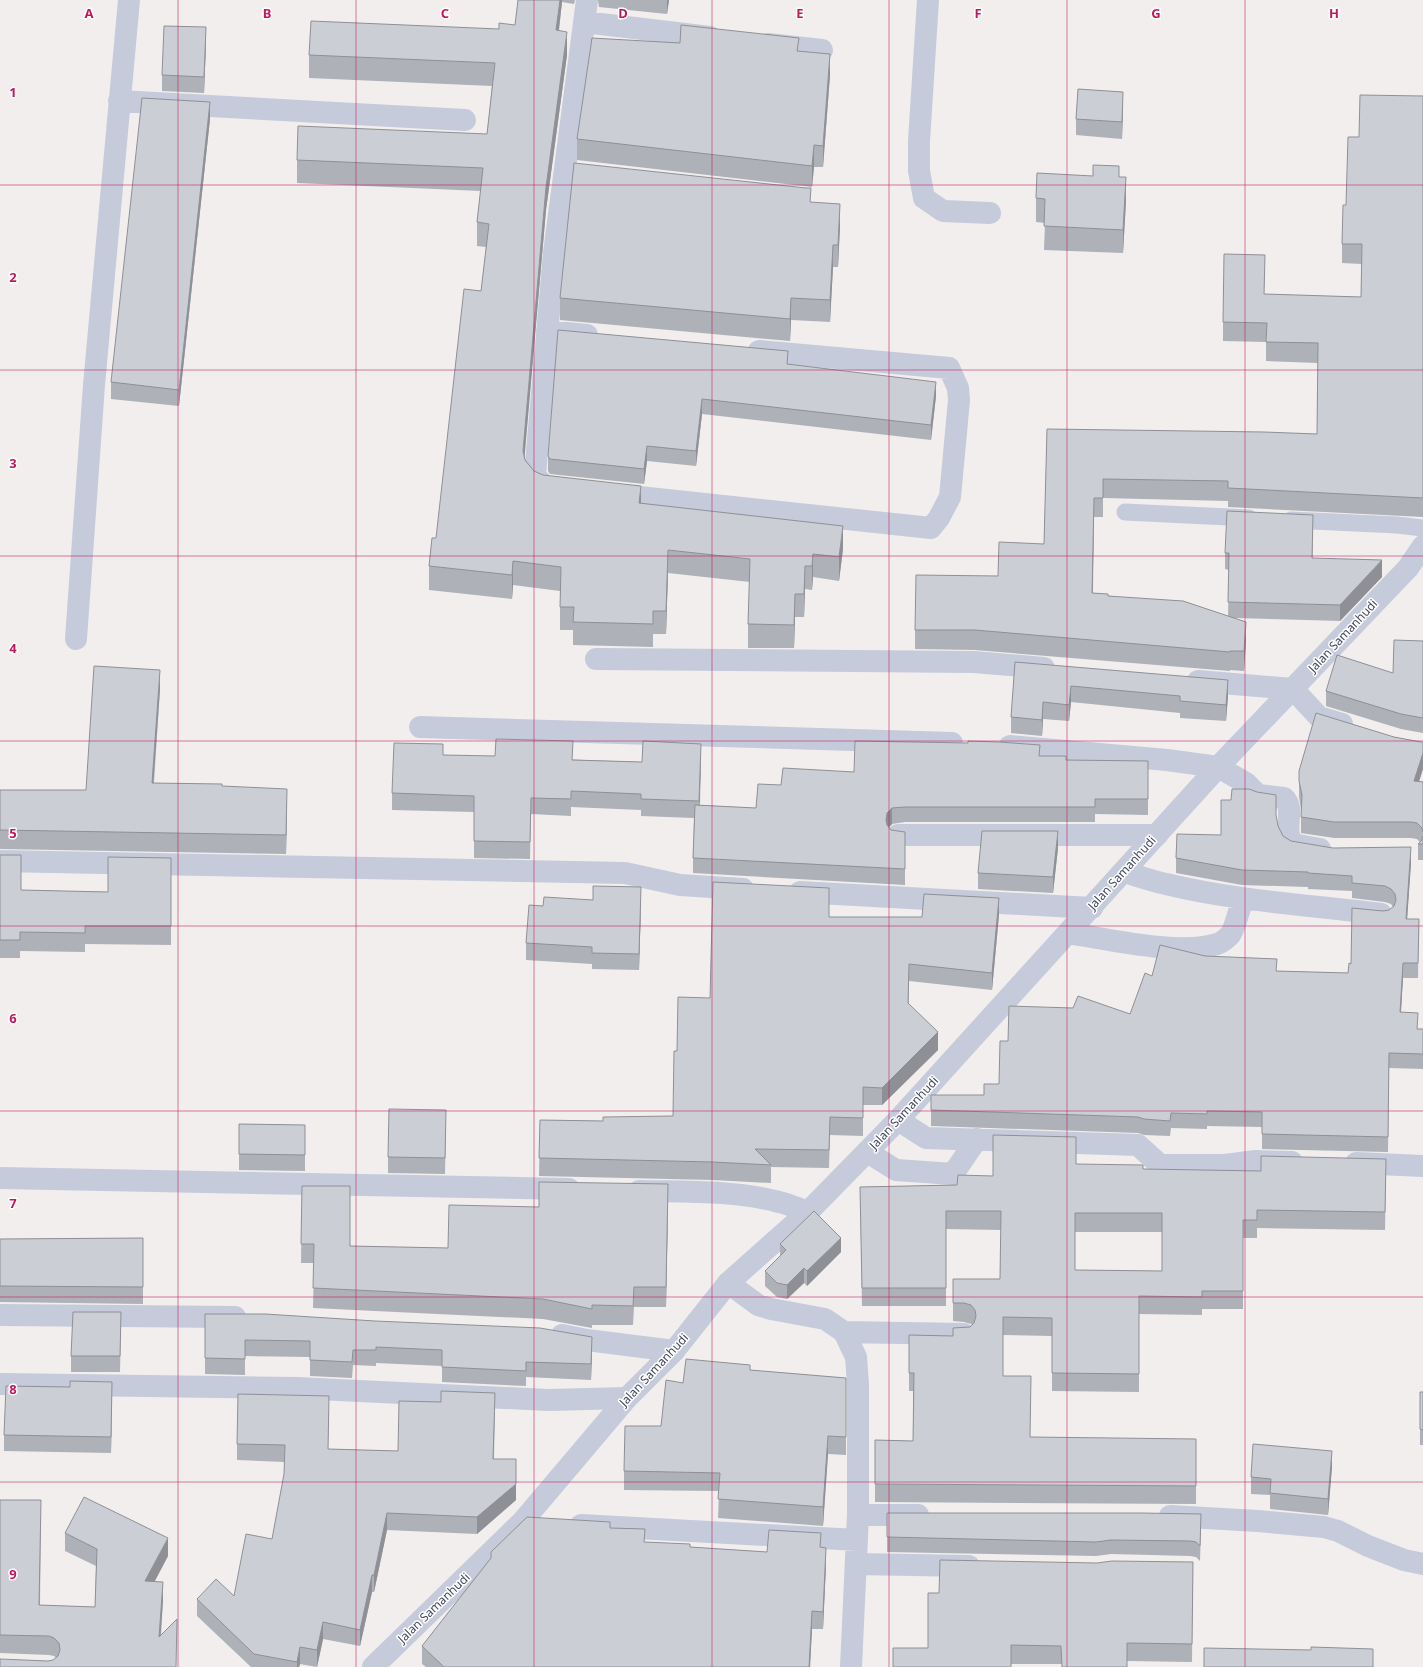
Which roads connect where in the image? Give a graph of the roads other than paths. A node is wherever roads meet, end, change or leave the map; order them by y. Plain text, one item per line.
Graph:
1 (129, 0) edge
2 (586, 0) edge
3 (928, 0) edge
4 (584, 22) junction
5 (727, 39) edge
6 (751, 42) edge
7 (822, 50) dead end
8 (119, 101) junction
9 (465, 120) dead end
10 (563, 172) junction
11 (587, 174) edge
12 (990, 213) dead end
13 (547, 331) junction
14 (610, 337) edge
15 (736, 348) edge
16 (1125, 512) dead end
17 (1423, 528) edge
18 (1423, 546) edge
19 (76, 639) dead end
20 (596, 659) dead end
21 (1062, 670) edge
22 (1181, 680) edge
23 (1293, 689) junction
24 (420, 727) dead end
25 (1362, 730) edge
26 (968, 744) edge
27 (992, 744) edge
28 (1218, 767) junction
29 (898, 835) edge
30 (1157, 835) junction
31 (1340, 851) edge
32 (0, 861) edge
33 (1125, 872) junction
34 (759, 890) edge
35 (783, 891) edge
36 (1243, 898) junction
37 (1092, 908) junction
38 (1384, 914) edge
39 (1068, 933) junction
40 (898, 1120) junction
41 (977, 1139) junction
42 (867, 1152) junction
43 (1309, 1162) edge
44 (1339, 1163) edge
45 (1423, 1166) edge
46 (0, 1178) edge
47 (586, 1190) edge
48 (618, 1190) edge
49 (808, 1212) junction
50 (728, 1283) junction
51 (0, 1315) edge
52 (258, 1317) edge
53 (542, 1330) edge
54 (844, 1332) junction
55 (964, 1334) edge
56 (674, 1351) junction
57 (0, 1384) edge
58 (628, 1398) junction
59 (858, 1515) junction
60 (936, 1515) edge
61 (1149, 1515) edge
62 (522, 1522) junction
63 (857, 1540) junction
64 (856, 1564) junction
65 (1423, 1564) edge
66 (988, 1567) edge
67 (373, 1667) edge
68 (851, 1667) edge

1 - 8 street
2 - 4 street
3 - 12 street
4 - 5 street
4 - 10 street
6 - 7 street
8 - 9 street
8 - 19 street
10 - 11 street
10 - 13 street
13 - 14 street
13 - 15 street
16 - 17 lane
18 - 23 street, Jalan Samanhudi
20 - 21 street
22 - 23 street
23 - 25 street
23 - 28 street, Jalan Samanhudi
24 - 26 street
27 - 28 street
28 - 30 street, Jalan Samanhudi
28 - 31 street
29 - 30 street
30 - 33 street, Jalan Samanhudi
32 - 34 street
33 - 36 street
33 - 37 street, Jalan Samanhudi
35 - 37 street
36 - 38 street
36 - 39 street
37 - 39 street, Jalan Samanhudi
39 - 40 street, Jalan Samanhudi
40 - 41 street
40 - 42 street, Jalan Samanhudi
41 - 42 street
41 - 43 street
42 - 49 street, Jalan Samanhudi
44 - 45 street
46 - 47 street
48 - 49 street
49 - 50 street, Jalan Samanhudi
50 - 54 street
50 - 56 street, Jalan Samanhudi
51 - 52 street
53 - 56 street
54 - 55 street
54 - 59 street
56 - 58 street, Jalan Samanhudi
57 - 58 street
58 - 62 street, Jalan Samanhudi
59 - 60 street
59 - 63 street
61 - 65 street
62 - 63 street
62 - 67 street, Jalan Samanhudi
63 - 64 street
64 - 66 street
64 - 68 street

